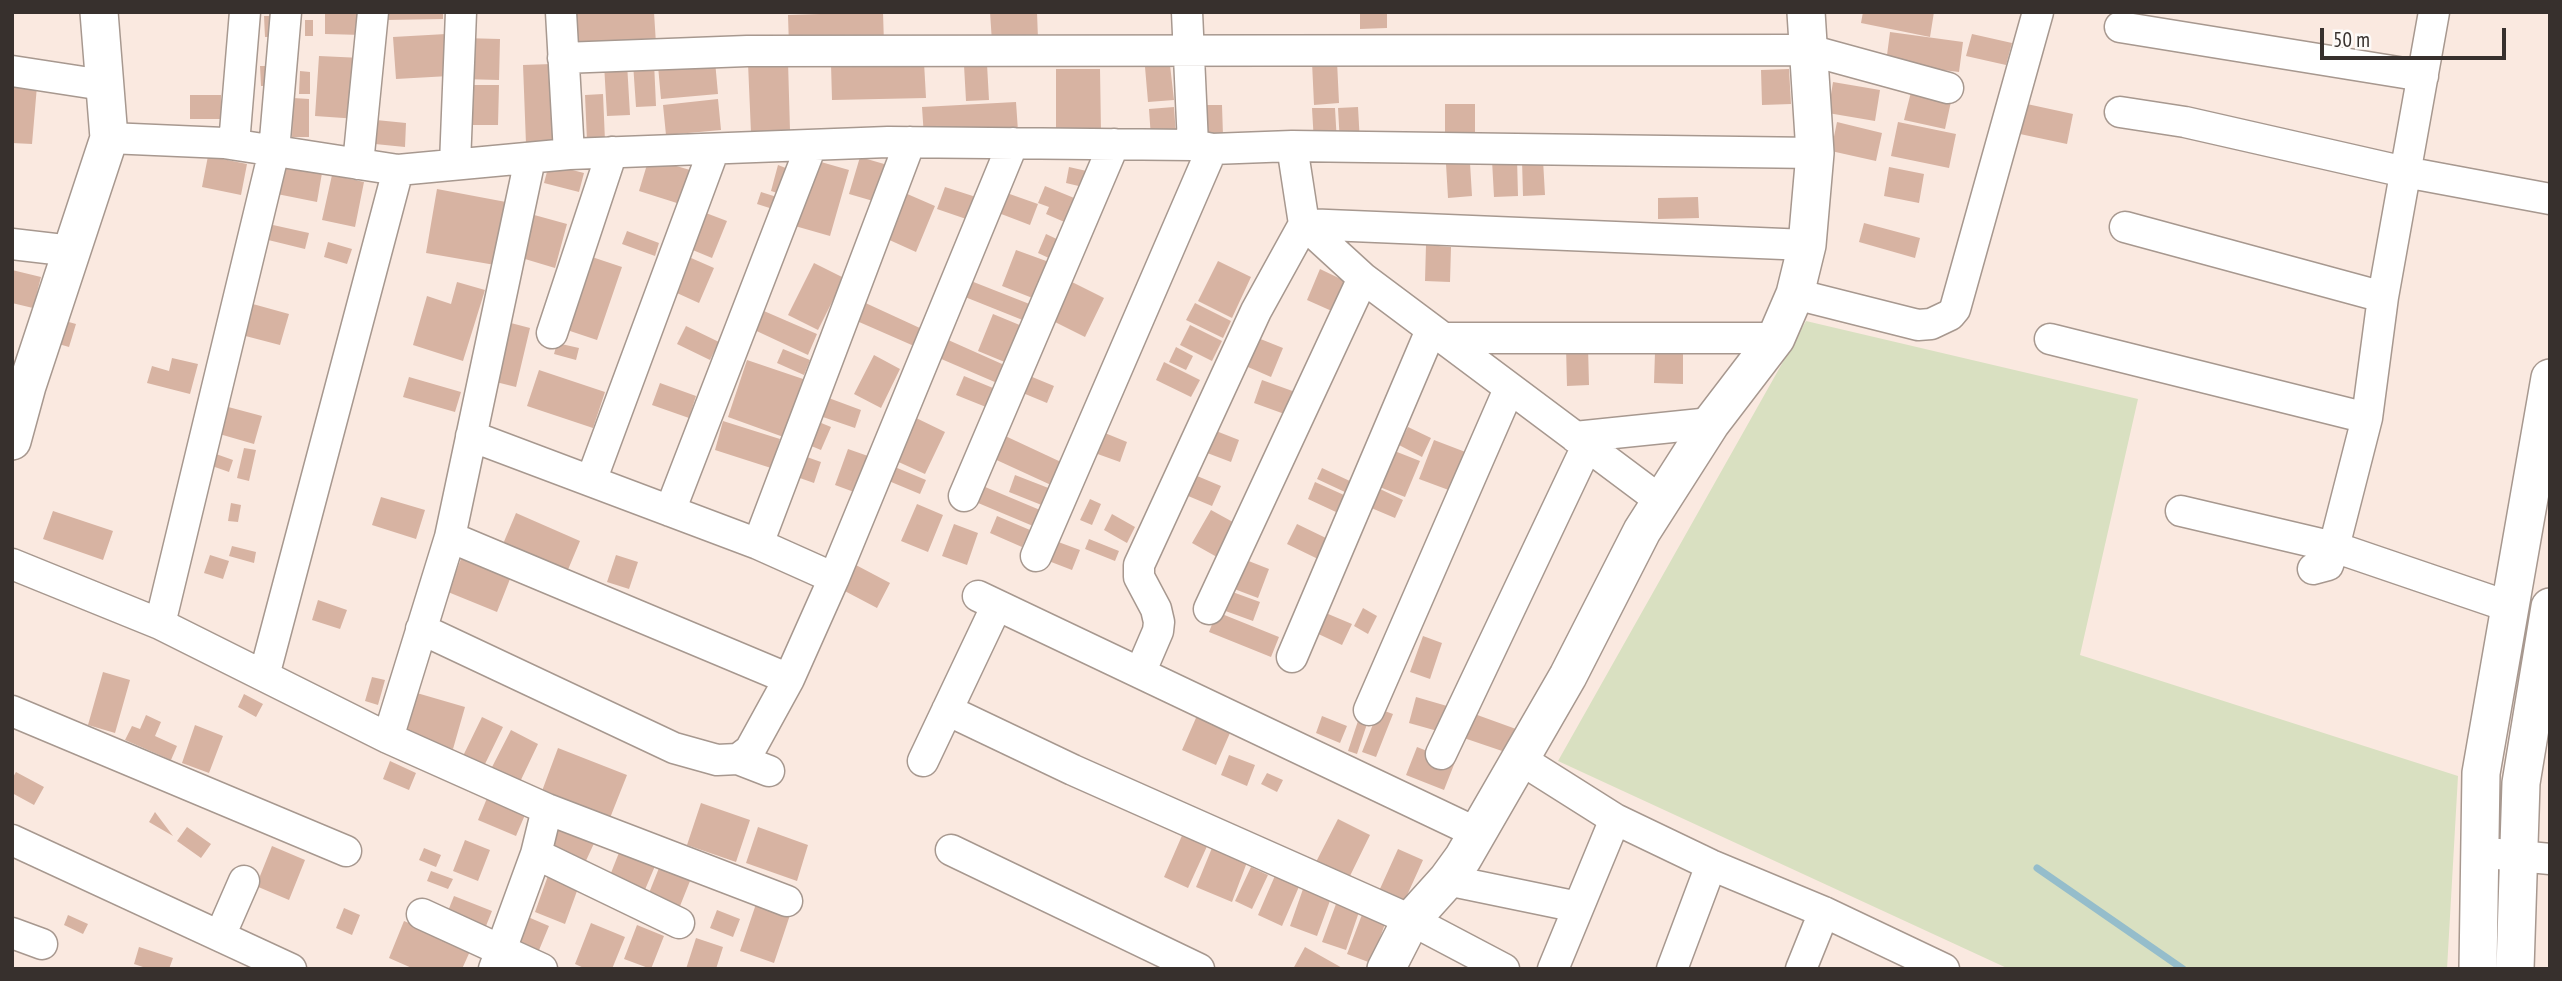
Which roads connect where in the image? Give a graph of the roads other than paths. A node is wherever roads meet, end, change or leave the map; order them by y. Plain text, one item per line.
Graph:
1 (99, 12) edge
2 (245, 12) edge
3 (286, 12) edge
4 (373, 12) edge
5 (461, 12) edge
6 (561, 12) edge
7 (1187, 12) edge
8 (1806, 12) edge
9 (2038, 12) edge
10 (2434, 12) edge
11 (2120, 27) dead end
12 (1809, 50) junction
13 (1189, 52) junction
14 (563, 58) junction
15 (12, 71) edge
16 (2423, 76) junction
17 (103, 85) junction
18 (1948, 88) dead end
19 (2120, 112) dead end
20 (109, 138) junction
21 (910, 142) junction
22 (1013, 143) junction
23 (234, 144) junction
24 (1114, 145) junction
25 (811, 146) junction
26 (1292, 146) junction
27 (1202, 147) junction
28 (714, 149) junction
29 (274, 151) junction
30 (612, 152) junction
31 (1815, 153) junction
32 (569, 154) junction
33 (530, 159) junction
34 (358, 164) junction
35 (455, 164) junction
36 (398, 170) junction
37 (2405, 172) junction
38 (2550, 199) edge
39 (1304, 224) junction
40 (2125, 226) dead end
41 (12, 244) edge
42 (1807, 244) junction
43 (72, 251) junction
44 (1363, 278) junction
45 (1795, 293) junction
46 (2383, 297) junction
47 (552, 333) dead end
48 (1438, 334) junction
49 (1776, 338) junction
50 (2050, 339) dead end
51 (2550, 378) edge
52 (1509, 389) junction
53 (2367, 418) junction
54 (1711, 423) junction
55 (471, 436) junction
56 (12, 441) edge
57 (1581, 442) junction
58 (591, 481) junction
59 (964, 496) dead end
60 (1661, 501) junction
61 (670, 511) junction
62 (2181, 511) dead end
63 (450, 537) junction
64 (758, 544) junction
65 (2334, 547) junction
66 (1036, 556) dead end
67 (12, 564) edge
68 (2313, 569) dead end
69 (834, 578) junction
70 (2510, 607) junction
71 (2550, 607) edge
72 (1209, 610) dead end
73 (160, 624) junction
74 (421, 629) junction
75 (1292, 657) dead end
76 (1140, 673) junction
77 (264, 676) junction
78 (789, 680) junction
79 (947, 710) junction
80 (1369, 710) dead end
81 (12, 711) edge
82 (388, 738) junction
83 (1441, 754) dead end
84 (738, 759) junction
85 (1520, 759) junction
86 (923, 761) dead end
87 (769, 771) dead end
88 (547, 809) junction
89 (1615, 819) junction
90 (1477, 833) junction
91 (12, 840) edge
92 (951, 850) dead end
93 (346, 851) dead end
94 (2480, 852) junction
95 (536, 854) junction
96 (2534, 858) edge
97 (1711, 865) junction
98 (1447, 880) junction
99 (244, 881) dead end
100 (787, 901) dead end
101 (1578, 907) junction
102 (1824, 912) junction
103 (422, 914) dead end
104 (1411, 920) junction
105 (679, 923) dead end
106 (12, 933) edge
107 (220, 936) junction
108 (43, 944) dead end
109 (497, 960) edge
110 (1903, 960) edge
111 (291, 969) edge
112 (542, 969) edge
113 (1199, 969) edge
114 (1386, 969) edge
115 (1504, 969) edge
116 (1553, 969) edge
117 (1672, 969) edge
118 (1801, 969) edge
119 (1944, 969) edge
120 (2478, 969) edge
121 (2515, 969) edge

1 - 17 street
2 - 23 street
3 - 29 street
4 - 34 street
5 - 35 street
6 - 14 street
7 - 13 street
8 - 12 street
9 - 45 street
10 - 16 street
11 - 16 street
12 - 13 street
12 - 18 street
12 - 31 street
13 - 14 street
13 - 27 street
14 - 32 street
15 - 17 street
16 - 37 street
17 - 20 street
19 - 37 street
20 - 23 street
20 - 43 street
21 - 22 street
21 - 25 street
21 - 64 street
22 - 24 street
22 - 69 street
23 - 29 street
24 - 27 street
24 - 59 street
25 - 28 street
25 - 61 street
26 - 27 street
26 - 31 street
26 - 39 street
27 - 66 street
28 - 30 street
28 - 58 street
29 - 34 street
29 - 73 street
30 - 32 street
30 - 47 street
31 - 42 street
32 - 33 street
33 - 35 street
33 - 55 street
34 - 36 street
35 - 36 street
36 - 77 street
37 - 38 street
37 - 46 street
39 - 42 street
39 - 44 street
39 - 76 street
40 - 46 street
41 - 43 street
42 - 45 street
43 - 56 street
44 - 48 street
44 - 72 street
45 - 49 street
46 - 53 street
48 - 49 street
48 - 52 street
48 - 75 street
49 - 54 street
50 - 53 street
51 - 70 street
52 - 57 street
52 - 80 street
53 - 65 street
54 - 57 street
54 - 60 street
55 - 58 street
55 - 63 street
57 - 60 street
57 - 83 street
58 - 61 street
60 - 85 street
61 - 64 street
62 - 65 street
63 - 74 street
63 - 78 street
64 - 69 street
65 - 68 street
65 - 70 street
67 - 73 street
69 - 78 street
70 - 94 street
71 - 96 street
73 - 77 street
74 - 82 street
74 - 84 street
76 - 79 street
76 - 90 street
77 - 82 street
78 - 84 street
79 - 86 street
79 - 104 street
81 - 93 street
82 - 88 street
84 - 87 street
85 - 89 street
85 - 90 street
88 - 95 street
88 - 100 street
89 - 97 street
89 - 101 street
90 - 98 street
91 - 107 street
92 - 113 street
94 - 96 street
94 - 120 street
95 - 105 street
95 - 109 street
96 - 121 street
97 - 102 street
97 - 117 street
98 - 101 street
98 - 104 street
99 - 107 street
101 - 116 street
102 - 110 street
102 - 118 street
103 - 109 street
104 - 114 street
104 - 115 street
106 - 108 street
107 - 111 street
109 - 112 street
110 - 119 street

